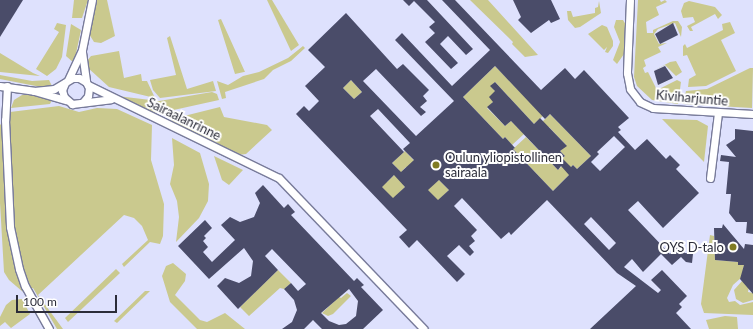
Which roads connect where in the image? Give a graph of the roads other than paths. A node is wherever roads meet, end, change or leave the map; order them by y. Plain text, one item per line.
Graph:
1 (92, 0) edge
2 (630, 0) edge
3 (82, 50) junction
4 (67, 81) junction
5 (87, 83) junction
6 (4, 86) edge
7 (34, 91) junction
8 (112, 99) junction
9 (66, 100) junction
10 (83, 102) junction
11 (718, 113) junction
12 (753, 114) edge
13 (710, 178) dead end
14 (49, 329) edge
15 (424, 329) edge

1 - 3 street
2 - 11 street, Kiviharjuntie
3 - 4 street
3 - 5 street
4 - 5 street
4 - 7 street
4 - 9 street
5 - 8 street, Sairaalanrinne
5 - 10 street
6 - 7 street
6 - 14 street
7 - 9 street
8 - 10 street
8 - 15 street, Sairaalanrinne
9 - 10 street
11 - 12 street, Kiviharjuntie
11 - 13 street

